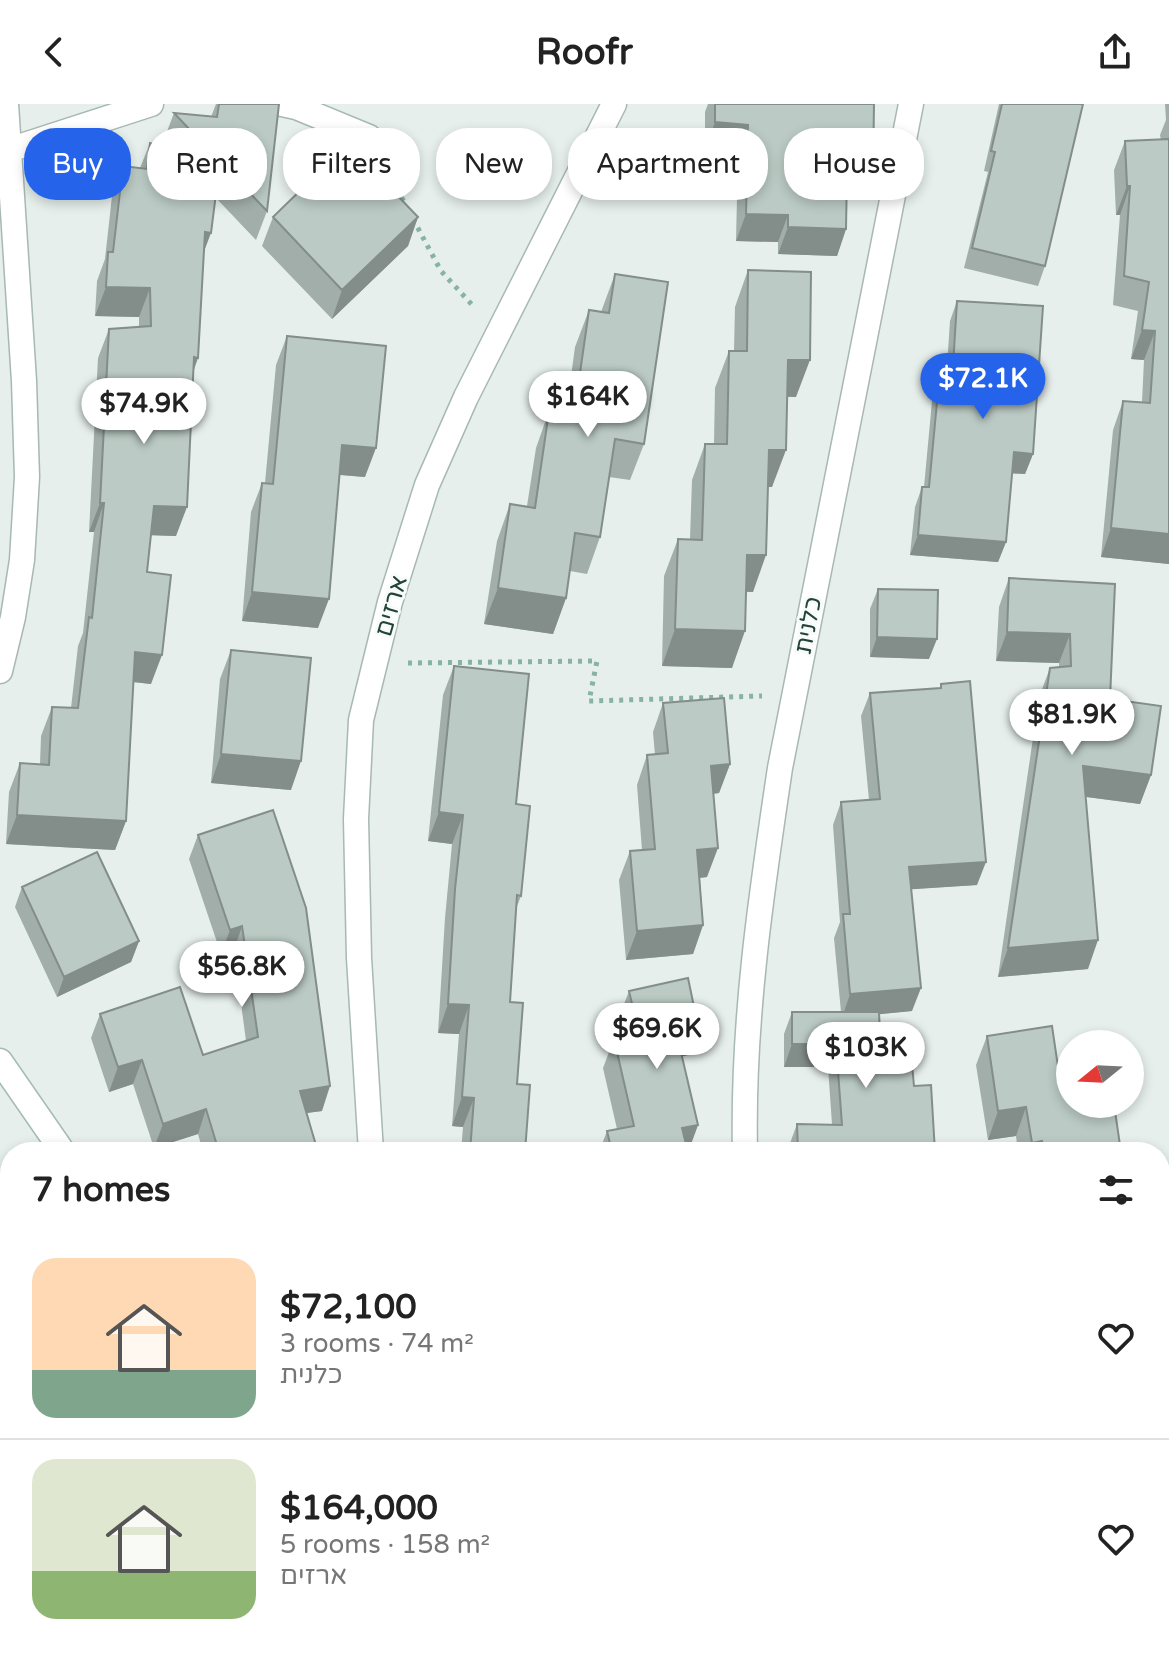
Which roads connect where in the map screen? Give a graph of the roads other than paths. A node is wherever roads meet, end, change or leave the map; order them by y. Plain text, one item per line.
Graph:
1 (6, 104) edge
2 (151, 104) edge
3 (282, 104) edge
4 (614, 104) edge
5 (911, 104) edge
6 (347, 128) edge
7 (9, 150) junction
8 (0, 671) edge
9 (0, 1061) edge
10 (56, 1142) edge
11 (370, 1142) edge
12 (745, 1142) edge

1 - 7 street
2 - 7 street
3 - 6 street
4 - 11 street, ארזים
5 - 12 street, כלנית
7 - 8 street
9 - 10 street

